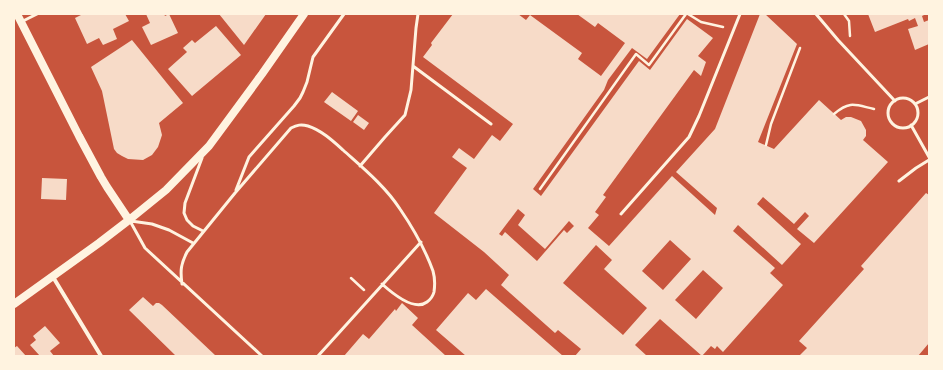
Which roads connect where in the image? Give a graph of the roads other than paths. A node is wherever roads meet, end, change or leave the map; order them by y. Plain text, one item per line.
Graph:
1 (37, 14) edge
2 (304, 14) edge
3 (344, 14) edge
4 (418, 14) edge
5 (740, 14) edge
6 (816, 14) edge
7 (19, 18) edge
8 (413, 66) junction
9 (929, 97) edge
10 (895, 101) junction
11 (915, 104) junction
12 (490, 124) dead end
13 (911, 125) junction
14 (204, 152) junction
15 (929, 159) edge
16 (360, 166) junction
17 (899, 181) dead end
18 (235, 193) junction
19 (621, 214) dead end
20 (129, 220) junction
21 (203, 231) junction
22 (420, 242) junction
23 (193, 243) junction
24 (53, 277) junction
25 (182, 284) junction
26 (382, 284) junction
27 (14, 304) edge
28 (101, 356) edge
29 (262, 356) edge
30 (318, 356) edge

1 - 7 lane
2 - 14 main road
3 - 18 lane
4 - 8 lane
5 - 19 lane
6 - 10 lane
7 - 20 main road
8 - 12 lane
8 - 16 lane
9 - 11 lane
10 - 11 lane
10 - 13 lane
11 - 13 lane
13 - 15 lane
14 - 20 main road
14 - 21 lane
15 - 17 lane
16 - 18 lane
16 - 22 lane
18 - 21 lane
20 - 23 lane
20 - 24 main road
20 - 25 lane
21 - 23 lane
22 - 26 lane
22 - 26 lane
23 - 25 lane
24 - 27 main road
24 - 28 street
25 - 29 lane
26 - 30 lane

